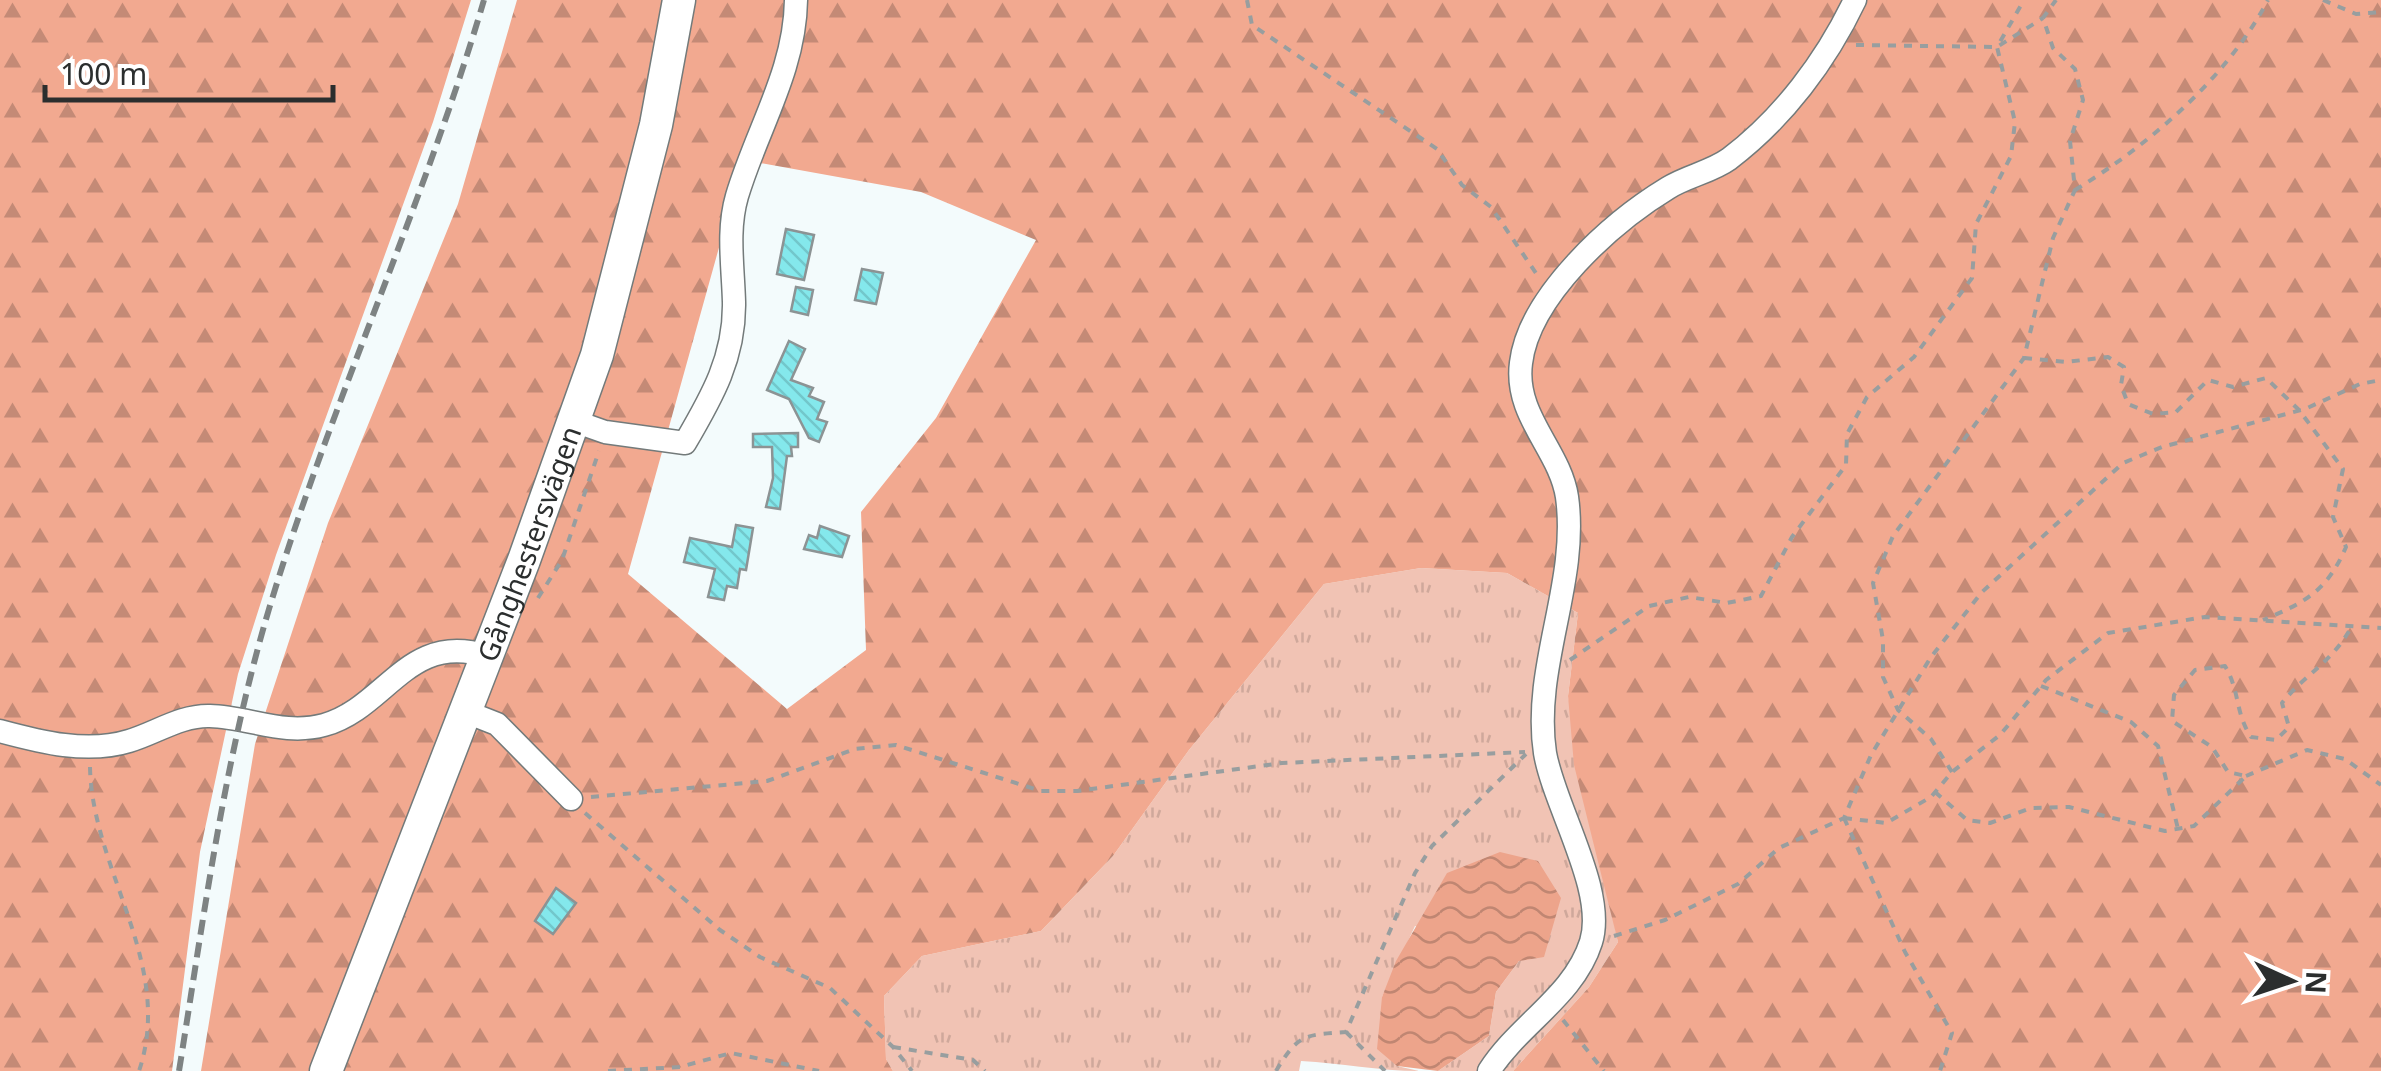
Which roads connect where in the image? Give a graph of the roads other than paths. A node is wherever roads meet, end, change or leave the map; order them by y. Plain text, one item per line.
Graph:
1 (679, 0) edge
2 (796, 0) edge
3 (1855, 0) edge
4 (574, 421) junction
5 (486, 656) junction
6 (464, 711) junction
7 (0, 731) edge
8 (571, 799) road end
9 (326, 1071) edge
10 (1489, 1071) edge

1 - 4 street, Gånghestersvägen
2 - 4 street
3 - 10 street
4 - 5 street, Gånghestersvägen
5 - 6 street, Gånghestersvägen
5 - 7 street
6 - 8 street
6 - 9 street, Gånghestersvägen

